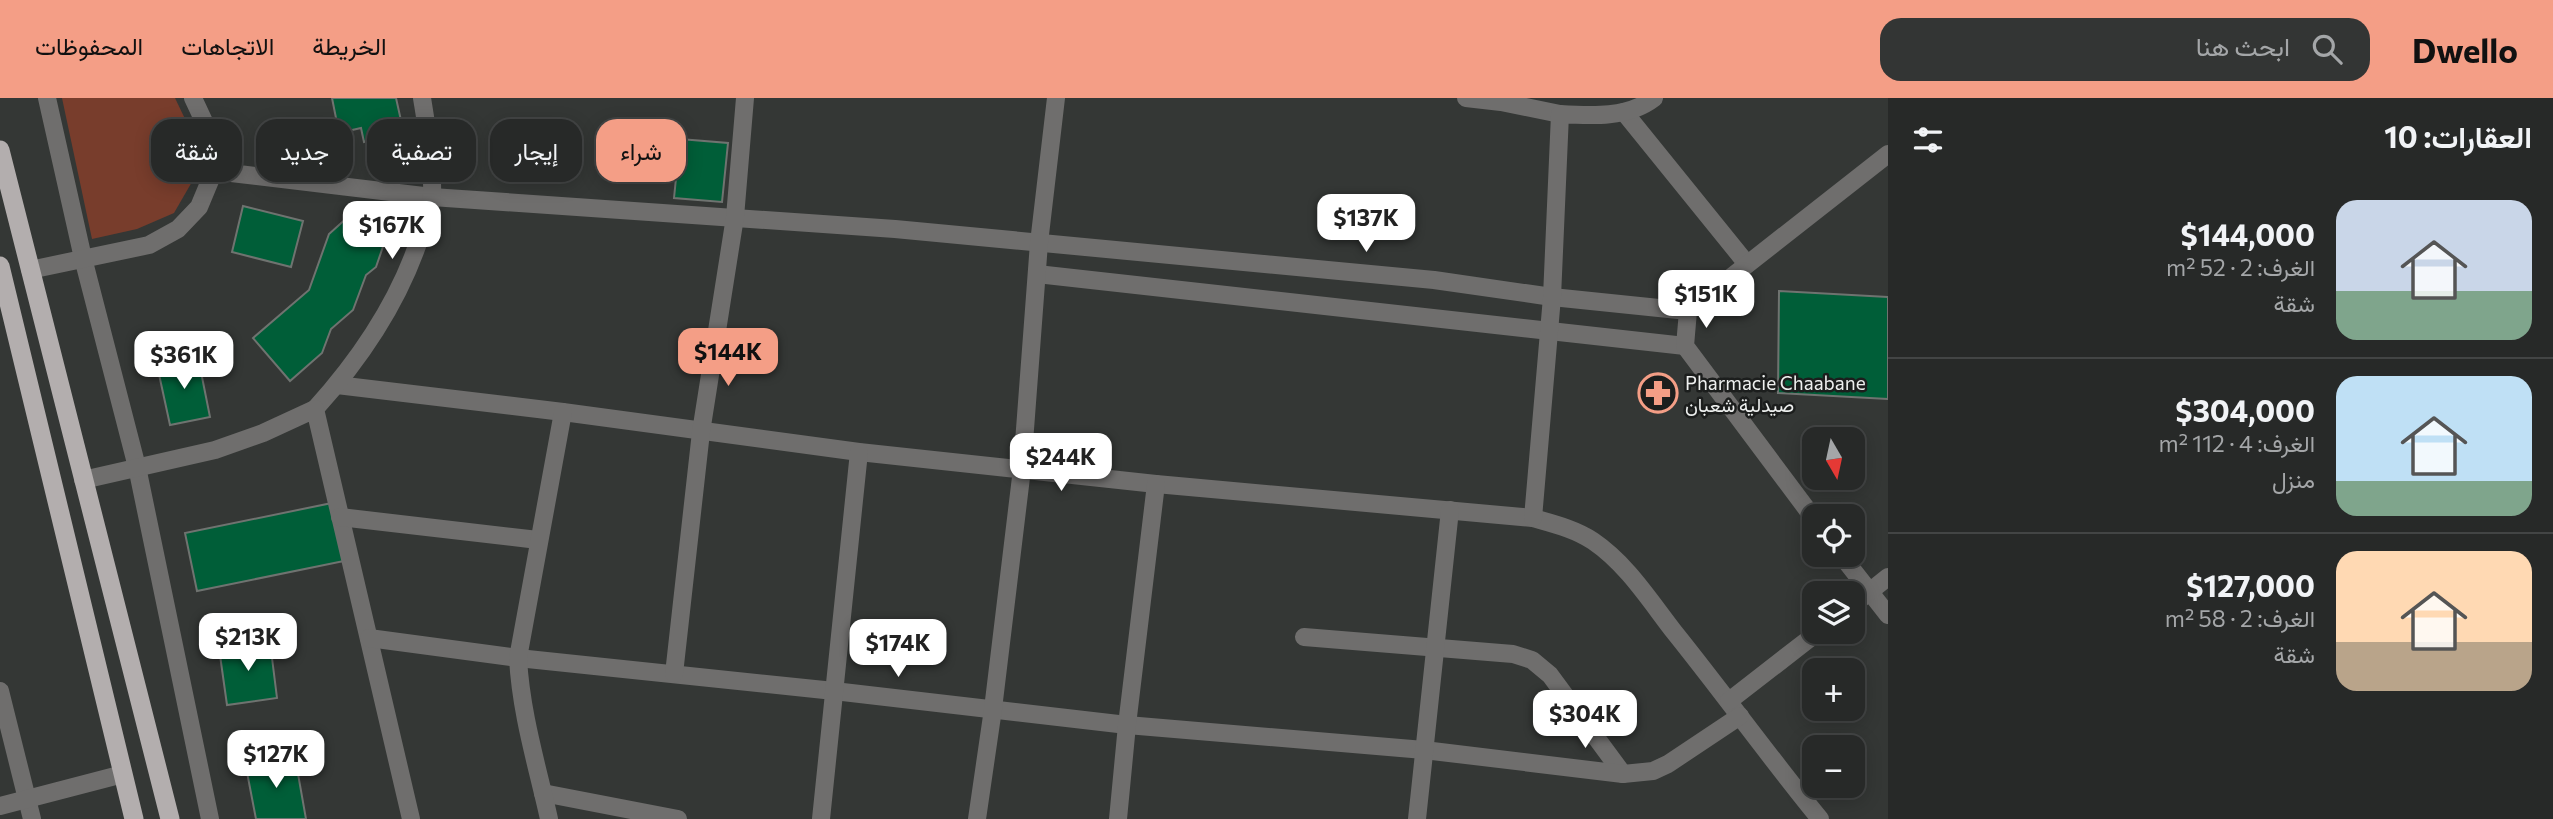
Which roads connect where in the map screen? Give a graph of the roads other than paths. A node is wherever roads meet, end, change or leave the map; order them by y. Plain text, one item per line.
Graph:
1 (47, 98) edge
2 (193, 98) edge
3 (422, 98) edge
4 (744, 98) edge
5 (1056, 98) edge
6 (1466, 98) edge
7 (1654, 98) edge
8 (1501, 100) edge
9 (1625, 112) junction
10 (1560, 114) junction
11 (203, 119) edge
12 (0, 150) edge
13 (1888, 154) edge
14 (242, 175) edge
15 (210, 182) edge
16 (432, 197) junction
17 (735, 216) junction
18 (1040, 243) junction
19 (83, 258) junction
20 (1747, 264) junction
21 (30, 270) junction
22 (1, 272) edge
23 (1037, 274) junction
24 (1552, 297) junction
25 (1688, 311) junction
26 (1549, 331) junction
27 (1685, 346) junction
28 (337, 384) junction
29 (315, 409) junction
30 (563, 412) junction
31 (701, 432) junction
32 (859, 452) junction
33 (137, 467) junction
34 (1022, 469) junction
35 (83, 480) junction
36 (1156, 484) junction
37 (1803, 504) edge
38 (1450, 510) junction
39 (340, 517) junction
40 (1533, 518) junction
41 (538, 540) junction
42 (1850, 567) edge
43 (1888, 577) edge
44 (1869, 593) junction
45 (1865, 596) edge
46 (1888, 615) edge
47 (1304, 637) dead end
48 (369, 638) junction
49 (1803, 644) edge
50 (1435, 649) junction
51 (518, 658) junction
52 (674, 674) junction
53 (0, 691) edge
54 (834, 691) junction
55 (1729, 701) junction
56 (993, 709) junction
57 (1740, 716) junction
58 (1127, 725) junction
59 (1424, 750) junction
60 (123, 774) junction
61 (1623, 774) junction
62 (543, 793) junction
63 (28, 800) junction
64 (0, 806) edge
65 (33, 819) edge
66 (134, 819) edge
67 (170, 819) edge
68 (210, 819) edge
69 (411, 819) edge
70 (549, 819) edge
71 (677, 819) edge
72 (821, 819) edge
73 (977, 819) edge
74 (1118, 819) edge
75 (1417, 819) edge
76 (1820, 819) edge

1 - 19 street
2 - 11 street
3 - 16 street
4 - 17 street
5 - 18 street
6 - 8 street
7 - 9 street
8 - 10 street
9 - 10 street
9 - 20 street
10 - 24 street
12 - 21 highway
13 - 20 street
14 - 16 street
15 - 19 street
16 - 17 street
16 - 28 street
17 - 18 street
17 - 31 street
18 - 23 street
18 - 24 street
19 - 21 street
19 - 33 street
20 - 25 street
21 - 35 highway
22 - 60 highway
23 - 26 street
23 - 34 street
24 - 25 street
24 - 26 street
25 - 27 street
26 - 27 street
26 - 40 street
27 - 37 street
28 - 29 street
28 - 30 street
29 - 33 street
29 - 39 street
30 - 31 street
30 - 41 street
31 - 32 street
31 - 52 street
32 - 34 street
32 - 54 street
33 - 35 street
33 - 68 street
34 - 36 street
34 - 56 street
35 - 67 highway
36 - 38 street
36 - 58 street
38 - 40 street
38 - 50 street
39 - 41 street
39 - 48 street
40 - 55 street
41 - 51 street
42 - 44 street
43 - 44 street
44 - 45 street
44 - 46 street
47 - 50 street
48 - 51 street
48 - 69 street
49 - 55 street
50 - 59 street
50 - 61 street
51 - 52 street
51 - 62 street
52 - 54 street
53 - 63 street
54 - 56 street
54 - 72 street
55 - 57 street
56 - 58 street
56 - 73 street
57 - 61 street
57 - 76 street
58 - 59 street
58 - 74 street
59 - 61 street
59 - 75 street
60 - 63 street
60 - 66 highway
62 - 70 street
62 - 71 street
63 - 64 street
63 - 65 street

